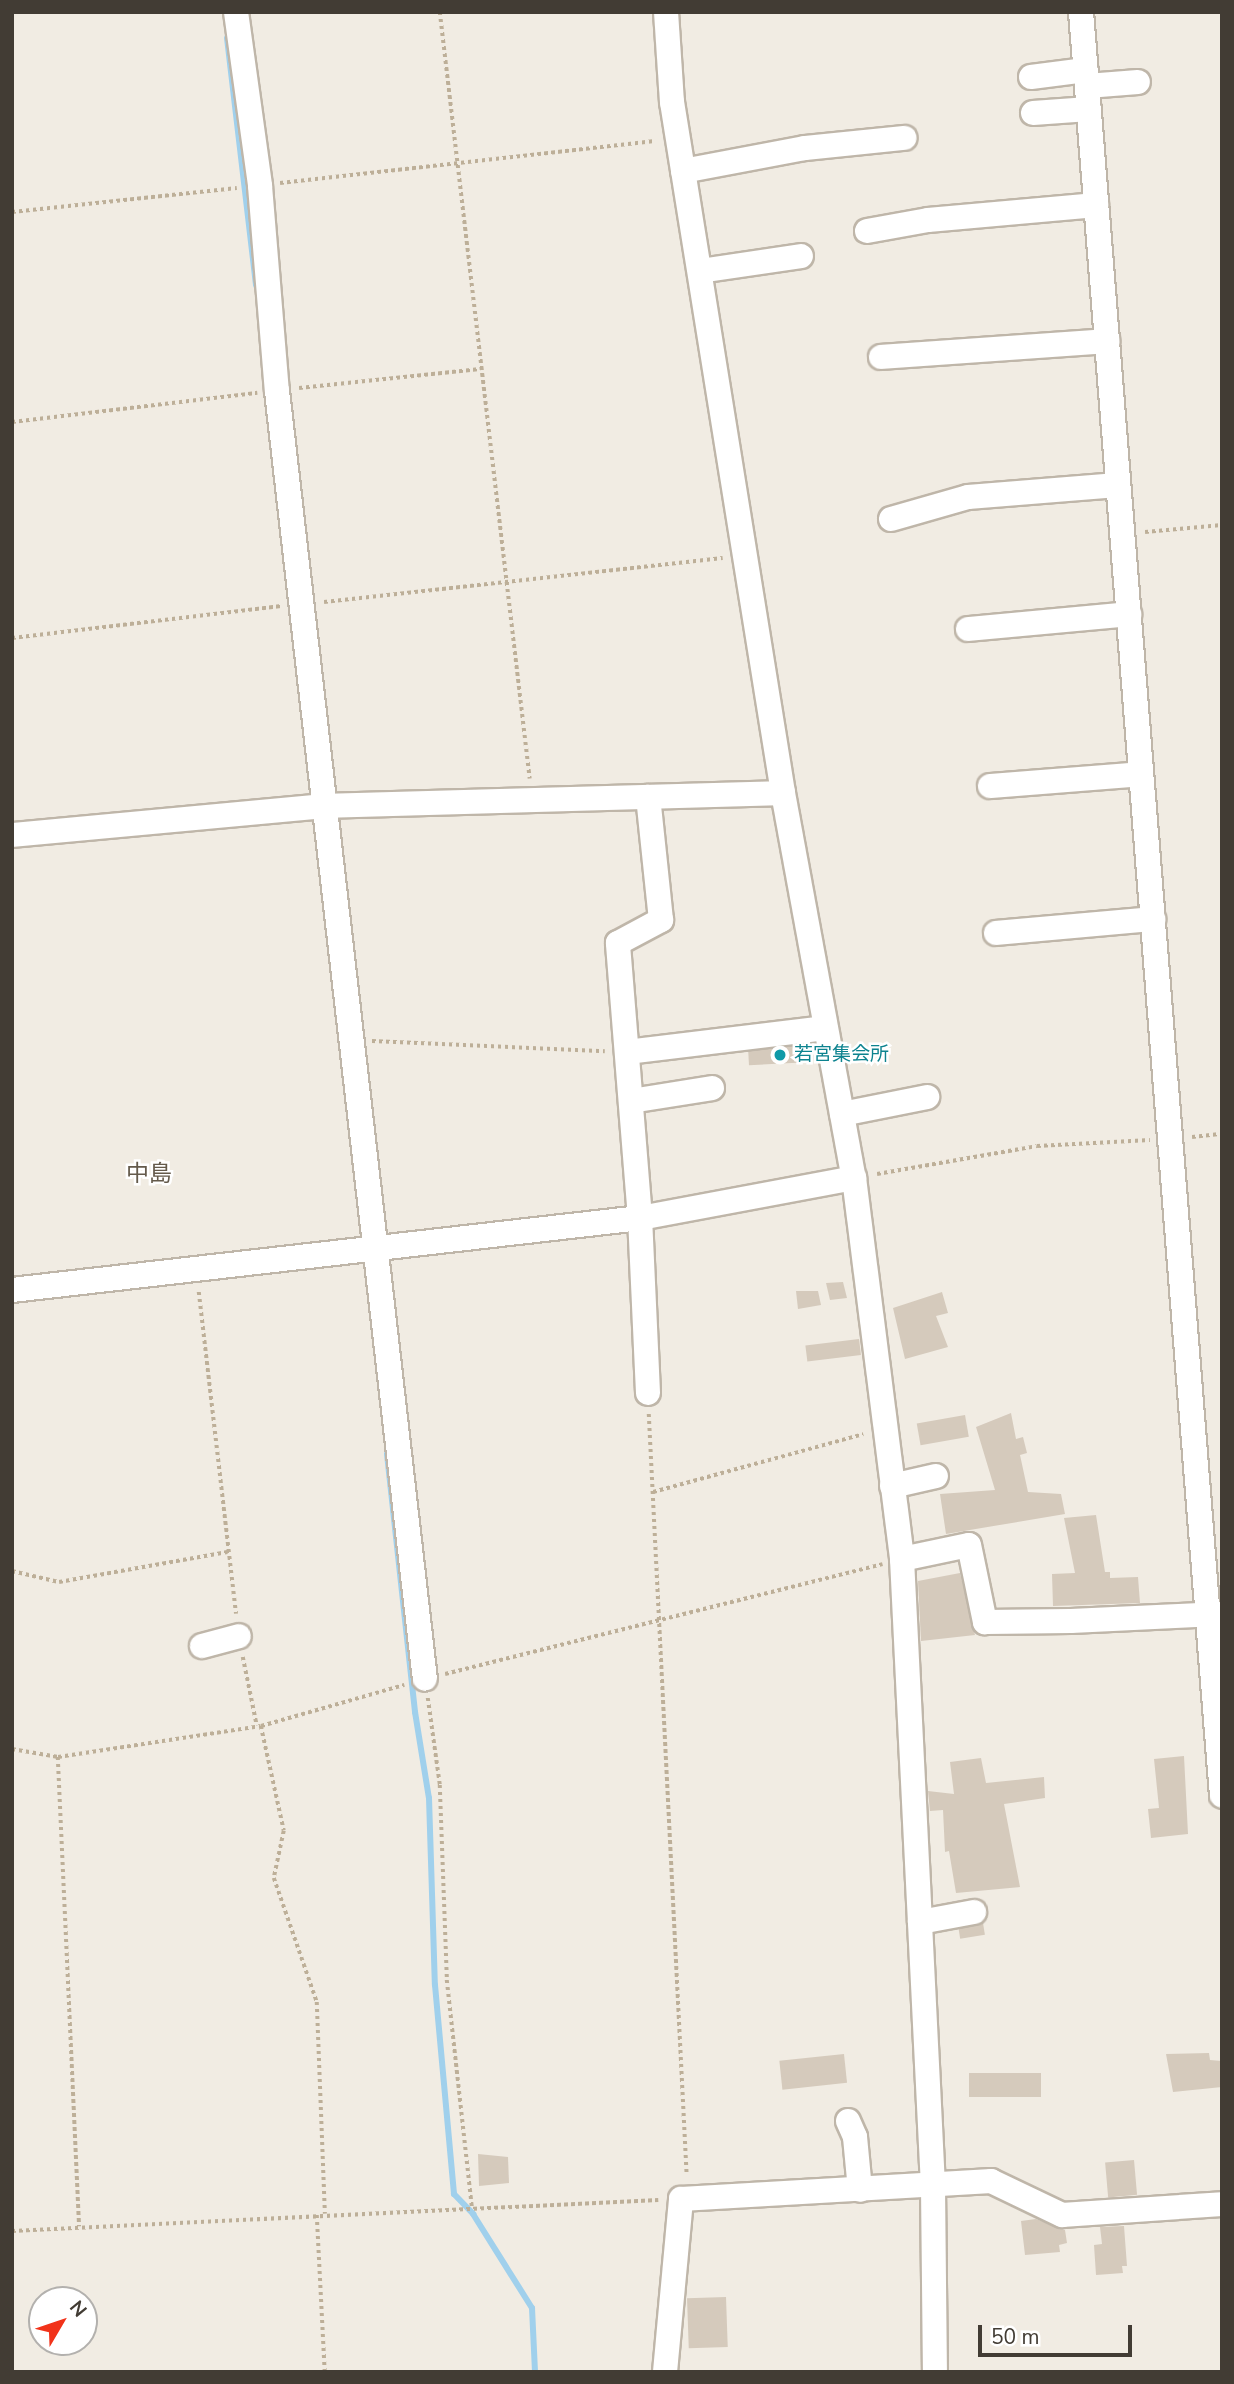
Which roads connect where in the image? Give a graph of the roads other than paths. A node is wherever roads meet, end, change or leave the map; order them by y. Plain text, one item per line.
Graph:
1 (236, 12) edge
2 (666, 12) edge
3 (1081, 12) edge
4 (1031, 77) dead end
5 (1138, 82) dead end
6 (1087, 88) junction
7 (1032, 113) dead end
8 (904, 138) dead end
9 (683, 171) junction
10 (1096, 205) junction
11 (867, 231) dead end
12 (801, 256) dead end
13 (700, 271) junction
14 (1107, 341) junction
15 (881, 357) dead end
16 (1118, 485) junction
17 (891, 519) dead end
18 (1129, 614) junction
19 (968, 629) dead end
20 (1141, 774) junction
21 (990, 786) dead end
22 (783, 793) junction
23 (648, 797) junction
24 (324, 806) junction
25 (12, 835) edge
26 (1153, 919) junction
27 (996, 933) dead end
28 (826, 1028) junction
29 (627, 1052) junction
30 (712, 1088) dead end
31 (927, 1097) dead end
32 (631, 1101) junction
33 (842, 1114) junction
34 (854, 1178) junction
35 (640, 1218) junction
36 (376, 1248) junction
37 (12, 1290) edge
38 (648, 1393) road end
39 (936, 1476) dead end
40 (892, 1486) junction
41 (902, 1559) junction
42 (1215, 1614) edge
43 (239, 1636) dead end
44 (202, 1646) dead end
45 (425, 1679) road end
46 (1222, 1795) edge
47 (974, 1912) dead end
48 (920, 1922) junction
49 (848, 2121) dead end
50 (933, 2187) junction
51 (860, 2190) junction
52 (1222, 2204) edge
53 (665, 2372) edge
54 (935, 2372) edge

1 - 24 street
2 - 9 street
3 - 6 street
4 - 6 street
5 - 6 street
6 - 7 street
6 - 10 street
8 - 9 street
9 - 13 street
10 - 11 street
10 - 14 street
12 - 13 street
13 - 22 street
14 - 15 street
14 - 16 street
16 - 17 street
16 - 18 street
18 - 19 street
18 - 20 street
20 - 21 street
20 - 26 street
22 - 23 street
22 - 28 street
23 - 24 street
23 - 29 street
24 - 25 street
24 - 36 street
26 - 27 street
26 - 42 street
28 - 29 street
28 - 33 street
29 - 32 street
30 - 32 street
31 - 33 street
32 - 35 street
33 - 34 street
34 - 35 street
34 - 40 street
35 - 36 street
35 - 38 street
36 - 37 street
36 - 45 street
39 - 40 street
40 - 41 street
41 - 42 street
41 - 48 street
42 - 46 street
43 - 44 street
47 - 48 street
48 - 50 street
49 - 51 street
50 - 51 street
50 - 52 street
50 - 54 street
51 - 53 street

